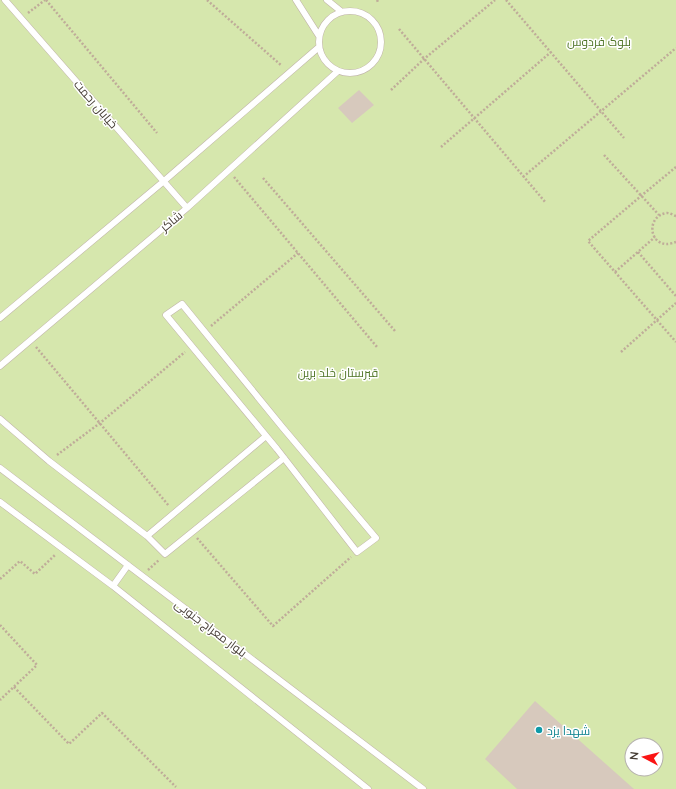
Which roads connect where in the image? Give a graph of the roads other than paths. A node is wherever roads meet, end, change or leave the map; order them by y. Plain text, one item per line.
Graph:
1 (5, 0) edge
2 (296, 0) edge
3 (327, 0) edge
4 (342, 12) junction
5 (319, 36) junction
6 (319, 47) junction
7 (338, 71) junction
8 (164, 182) junction
9 (187, 208) junction
10 (0, 318) edge
11 (0, 366) edge
12 (0, 419) edge
13 (266, 436) junction
14 (284, 458) junction
15 (0, 468) edge
16 (0, 502) edge
17 (147, 536) junction
18 (128, 565) junction
19 (113, 586) junction
20 (368, 789) edge
21 (423, 789) edge

1 - 8 lane, خیابان رحمت
2 - 5 lane
3 - 4 lane
4 - 5 lane
4 - 7 lane
5 - 6 lane
6 - 7 lane
6 - 8 lane
7 - 9 lane, شاکر
8 - 9 lane, خیابان رحمت
8 - 10 lane
9 - 11 lane, شاکر
12 - 17 lane
13 - 14 lane
13 - 14 lane
13 - 17 lane
14 - 17 lane
15 - 18 lane, بلوار معراج جنوبی
16 - 19 lane
18 - 19 lane
18 - 21 lane, بلوار معراج جنوبی
19 - 20 lane

